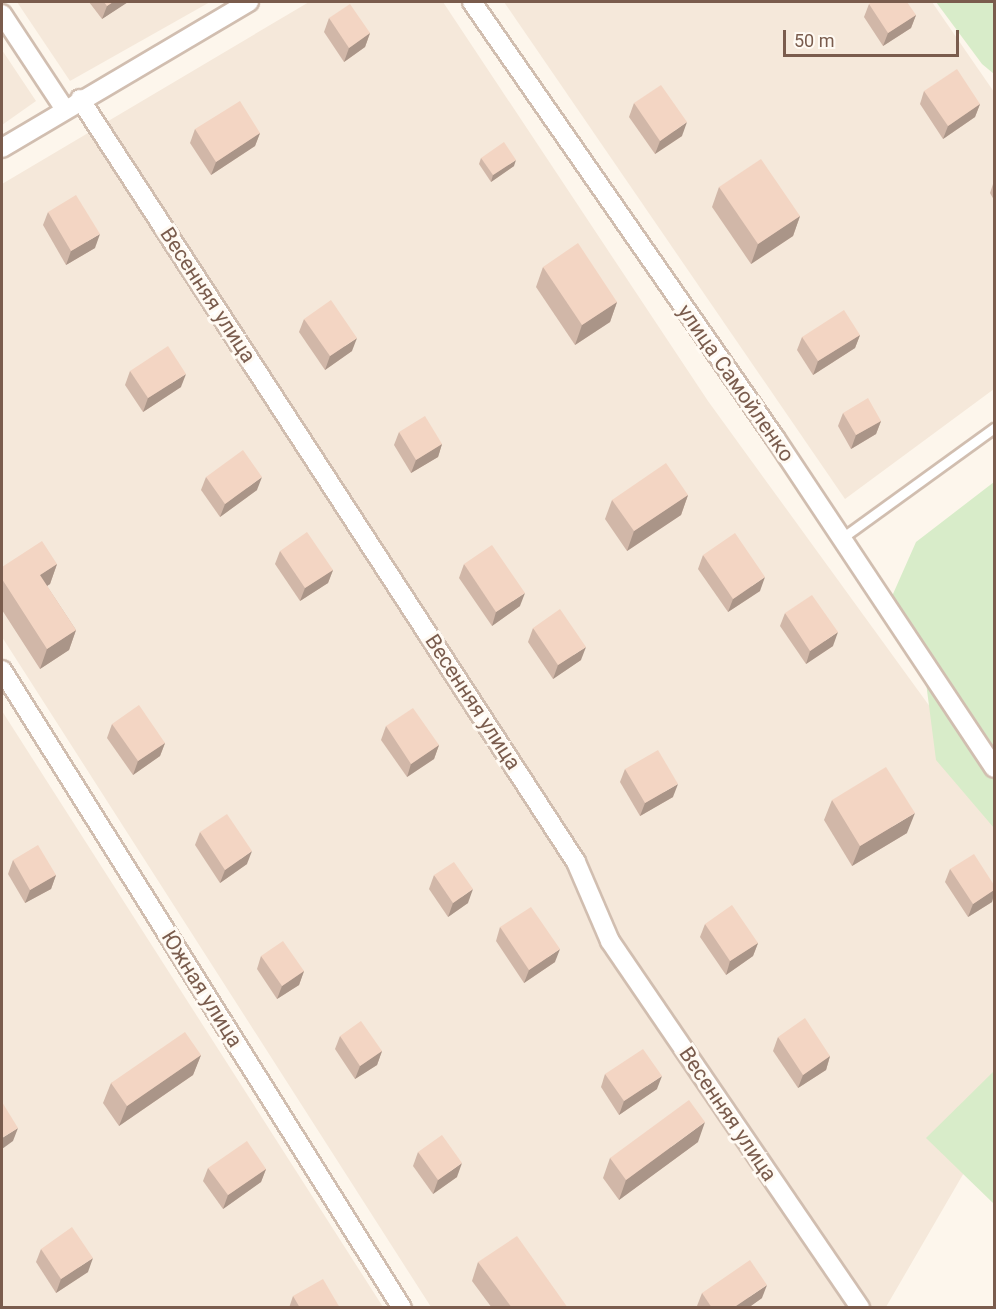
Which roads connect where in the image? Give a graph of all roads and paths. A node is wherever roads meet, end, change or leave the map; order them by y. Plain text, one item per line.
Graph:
1 (249, 2) edge
2 (472, 2) edge
3 (2, 14) edge
4 (72, 103) junction
5 (2, 148) edge
6 (994, 428) edge
7 (842, 538) junction
8 (2, 670) edge
9 (994, 768) edge
10 (402, 1308) edge
11 (860, 1308) edge

1 - 4 street
2 - 7 street, улица Самойленко
3 - 4 street, Весенняя улица
4 - 5 street
4 - 11 street, Весенняя улица
6 - 7 lane
7 - 9 street, улица Самойленко
8 - 10 street, Южная улица

